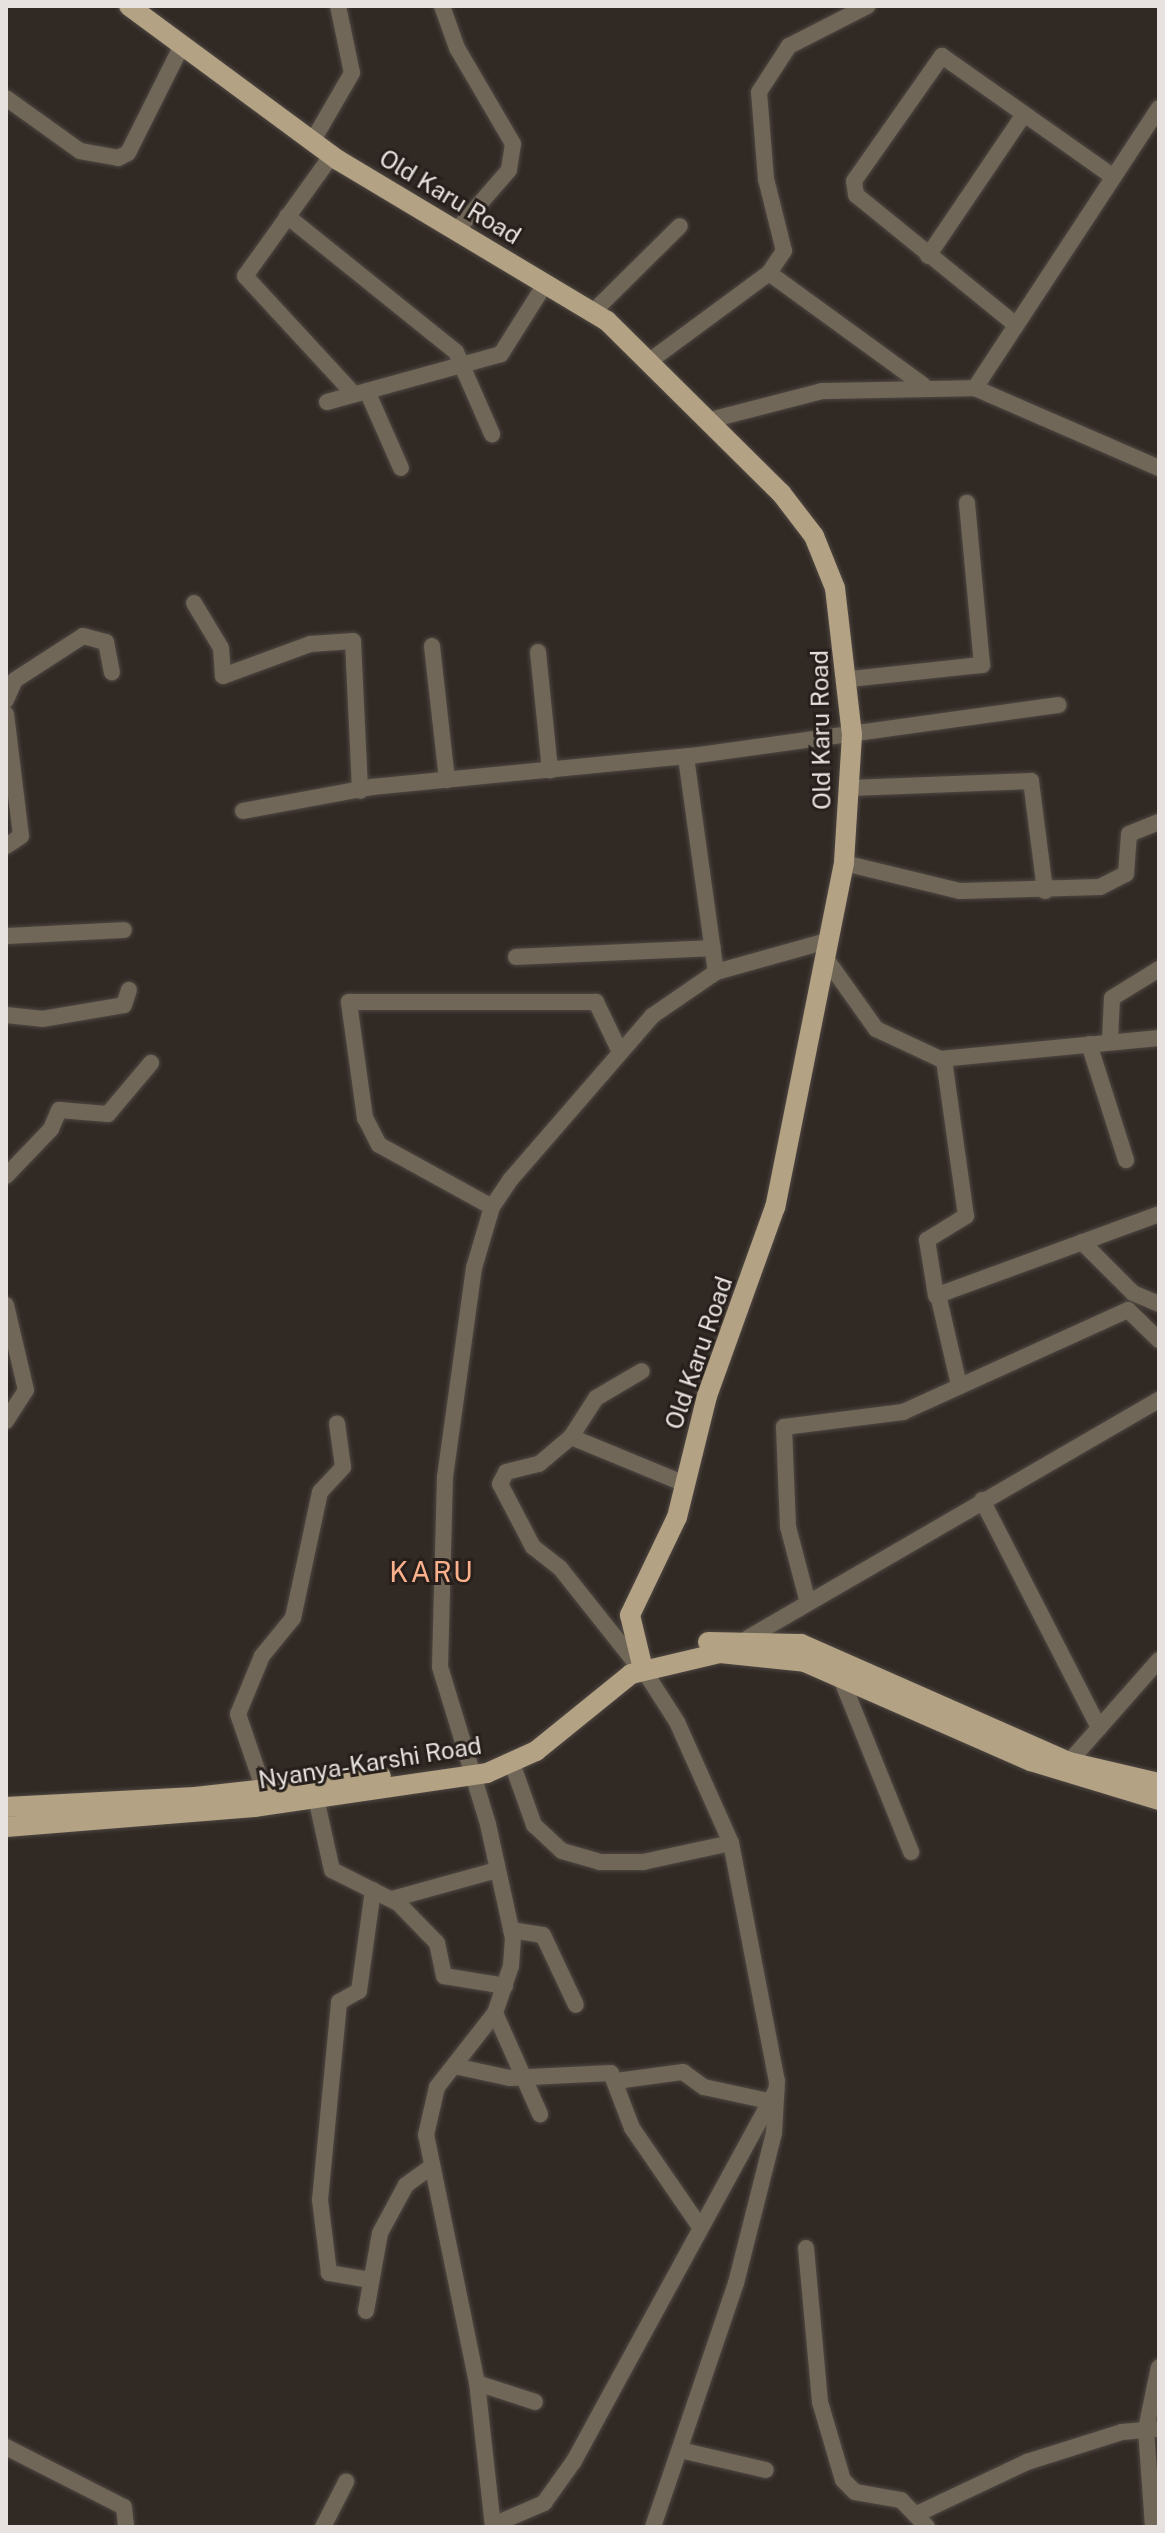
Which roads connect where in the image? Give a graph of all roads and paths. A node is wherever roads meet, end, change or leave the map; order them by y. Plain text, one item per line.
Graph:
1 (129, 6) edge
2 (338, 6) edge
3 (442, 6) edge
4 (867, 6) edge
5 (181, 47) junction
6 (6, 98) edge
7 (1159, 108) edge
8 (1024, 114) junction
9 (312, 142) junction
10 (332, 155) junction
11 (1112, 176) junction
12 (287, 216) junction
13 (680, 226) dead end
14 (456, 231) junction
15 (928, 256) junction
16 (769, 273) junction
17 (545, 284) junction
18 (593, 312) junction
19 (1016, 325) junction
20 (651, 360) junction
21 (462, 366) junction
22 (926, 386) junction
23 (975, 388) junction
24 (360, 392) junction
25 (327, 402) dead end
26 (710, 420) junction
27 (492, 434) dead end
28 (401, 468) dead end
29 (1159, 468) edge
30 (967, 503) dead end
31 (194, 603) dead end
32 (432, 646) dead end
33 (538, 652) dead end
34 (112, 672) dead end
35 (850, 679) junction
36 (6, 697) edge
37 (1058, 705) dead end
38 (6, 714) edge
39 (852, 735) junction
40 (686, 757) junction
41 (550, 770) junction
42 (447, 780) junction
43 (852, 788) junction
44 (360, 791) junction
45 (243, 811) dead end
46 (1159, 822) edge
47 (6, 846) edge
48 (844, 863) junction
49 (1045, 891) junction
50 (124, 930) dead end
51 (6, 936) edge
52 (713, 948) junction
53 (825, 948) junction
54 (516, 957) dead end
55 (1159, 969) edge
56 (716, 972) junction
57 (129, 990) dead end
58 (6, 1015) edge
59 (1159, 1038) edge
60 (1110, 1040) junction
61 (1089, 1044) junction
62 (620, 1052) junction
63 (944, 1060) junction
64 (151, 1063) dead end
65 (1126, 1160) dead end
66 (6, 1176) edge
67 (492, 1207) junction
68 (1159, 1214) edge
69 (1082, 1242) junction
70 (936, 1296) junction
71 (1159, 1304) edge
72 (6, 1305) edge
73 (1159, 1340) edge
74 (642, 1371) dead end
75 (959, 1385) junction
76 (1159, 1400) edge
77 (6, 1421) edge
78 (337, 1423) dead end
79 (571, 1437) junction
80 (685, 1484) junction
81 (982, 1500) junction
82 (808, 1603) junction
83 (748, 1638) junction
84 (1159, 1660) edge
85 (639, 1663) junction
86 (840, 1676) junction
87 (1099, 1728) junction
88 (1069, 1762) junction
89 (513, 1766) junction
90 (470, 1770) junction
91 (1159, 1783) edge
92 (264, 1790) junction
93 (316, 1798) junction
94 (1159, 1800) edge
95 (6, 1807) edge
96 (70, 1813) junction
97 (6, 1827) edge
98 (731, 1843) junction
99 (911, 1852) dead end
100 (497, 1870) junction
101 (373, 1890) junction
102 (392, 1899) junction
103 (511, 1930) junction
104 (505, 1986) junction
105 (576, 2005) dead end
106 (495, 2013) junction
107 (454, 2066) junction
108 (523, 2077) junction
109 (616, 2081) junction
110 (772, 2096) junction
111 (540, 2114) dead end
112 (428, 2169) junction
113 (700, 2227) junction
114 (806, 2248) dead end
115 (370, 2280) junction
116 (366, 2311) dead end
117 (1159, 2367) edge
118 (477, 2383) junction
119 (535, 2402) dead end
120 (1153, 2429) edge
121 (6, 2447) edge
122 (680, 2450) junction
123 (766, 2470) dead end
124 (346, 2482) dead end
125 (923, 2520) edge
126 (493, 2526) edge
127 (126, 2527) edge
128 (323, 2527) edge
129 (653, 2527) edge
130 (1153, 2527) edge

1 - 5 main road, Old Karu Road
2 - 9 street
3 - 14 street
4 - 16 street
5 - 6 street
5 - 9 main road, Old Karu Road
7 - 11 street
8 - 11 street
8 - 15 street
8 - 15 street
9 - 10 main road, Old Karu Road
10 - 12 street
10 - 14 main road, Old Karu Road
11 - 19 street
12 - 21 street
12 - 24 street
13 - 18 street
14 - 17 main road, Old Karu Road
15 - 19 street
16 - 20 street
16 - 22 street
17 - 18 main road, Old Karu Road
17 - 21 street
18 - 20 main road, Old Karu Road
19 - 23 street
20 - 26 main road, Old Karu Road
21 - 24 street
21 - 27 street
22 - 23 street
22 - 26 street
23 - 29 street
24 - 25 street
24 - 28 street
26 - 35 main road, Old Karu Road
30 - 35 street
31 - 44 street
32 - 42 street
33 - 41 street
34 - 36 street
35 - 39 main road, Old Karu Road
37 - 39 street
38 - 47 street
39 - 40 street
39 - 43 main road, Old Karu Road
40 - 41 street
40 - 52 street
41 - 42 street
42 - 44 street
43 - 48 main road, Old Karu Road
43 - 49 street
44 - 45 street
46 - 49 street
48 - 49 street
48 - 53 main road, Old Karu Road
50 - 51 street
52 - 54 street
52 - 56 street
53 - 56 street
53 - 63 street
53 - 80 main road, Old Karu Road
55 - 60 street
56 - 62 street
57 - 58 street
59 - 60 street
60 - 61 street
61 - 63 street
61 - 65 street
62 - 67 street
62 - 67 street
63 - 70 street
64 - 66 street
67 - 90 street
68 - 69 street
69 - 70 street
69 - 71 street
70 - 75 street
72 - 77 street
73 - 75 street
74 - 79 street
75 - 82 street
76 - 81 street
78 - 92 street
79 - 80 street
79 - 85 street
80 - 85 main road, Old Karu Road
81 - 82 street
81 - 87 street
82 - 83 street
83 - 85 main road, Nyanya-Karshi Road
83 - 88 main road, Nyanya-Karshi Road
84 - 87 street
85 - 86 main road, Nyanya-Karshi Road
85 - 89 main road, Nyanya-Karshi Road
85 - 90 main road, Nyanya-Karshi Road
85 - 98 street
86 - 94 main road, Nyanya-Karshi Road
86 - 99 street
87 - 88 street
88 - 91 main road, Nyanya-Karshi Road
89 - 90 main road, Nyanya-Karshi Road
89 - 98 street
90 - 92 main road, Nyanya-Karshi Road
90 - 93 main road, Nyanya-Karshi Road
90 - 100 street
92 - 96 main road, Nyanya-Karshi Road
93 - 96 main road, Nyanya-Karshi Road
93 - 101 street
95 - 96 main road, Nyanya-Karshi Road
96 - 97 main road, Nyanya-Karshi Road
98 - 110 street
100 - 102 street
100 - 103 street
101 - 102 street
101 - 115 street
102 - 104 street
103 - 104 street
103 - 105 street
104 - 106 street
106 - 107 street
106 - 108 street
107 - 108 street
107 - 112 street
108 - 109 street
108 - 111 street
109 - 110 street
109 - 113 street
110 - 113 street
110 - 122 street
112 - 115 street
112 - 118 street
113 - 126 street
114 - 125 street
115 - 116 street
117 - 120 street
118 - 119 street
118 - 126 street
120 - 125 street
120 - 130 street
121 - 127 street
122 - 123 street
122 - 129 street
124 - 128 street

